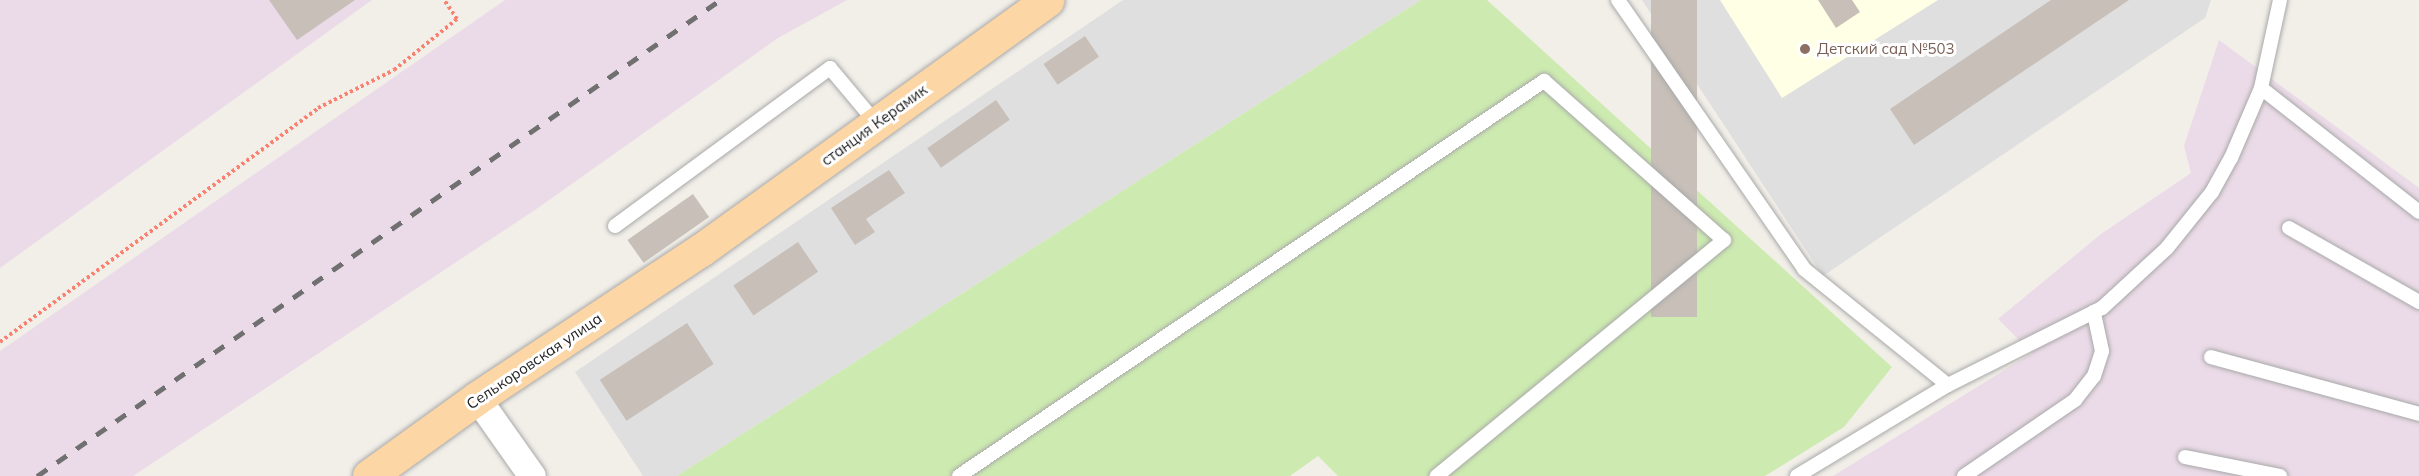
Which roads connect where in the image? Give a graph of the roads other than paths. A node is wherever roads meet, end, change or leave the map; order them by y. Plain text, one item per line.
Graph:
1 (1047, 0) edge
2 (1618, 0) edge
3 (2280, 0) edge
4 (2261, 88) junction
5 (877, 124) junction
6 (2419, 212) edge
7 (615, 226) dead end
8 (2289, 228) dead end
9 (701, 250) joint
10 (2419, 302) edge
11 (2094, 312) junction
12 (2211, 357) dead end
13 (1948, 385) junction
14 (477, 398) junction
15 (2419, 414) edge
16 (2185, 457) dead end
17 (369, 476) edge
18 (532, 476) edge
19 (959, 476) edge
20 (1437, 476) edge
21 (1797, 476) edge
22 (1964, 476) edge
23 (2280, 476) edge

1 - 5 main road, станция Керамик
2 - 13 lane
3 - 4 lane
4 - 6 lane
4 - 11 lane
5 - 7 lane
5 - 9 main road, станция Керамик
8 - 10 lane
9 - 14 main road, Селькоровская улица
11 - 13 lane
11 - 22 lane
12 - 15 lane
13 - 21 lane
14 - 17 main road, Селькоровская улица
14 - 18 street
16 - 23 lane
19 - 20 lane

